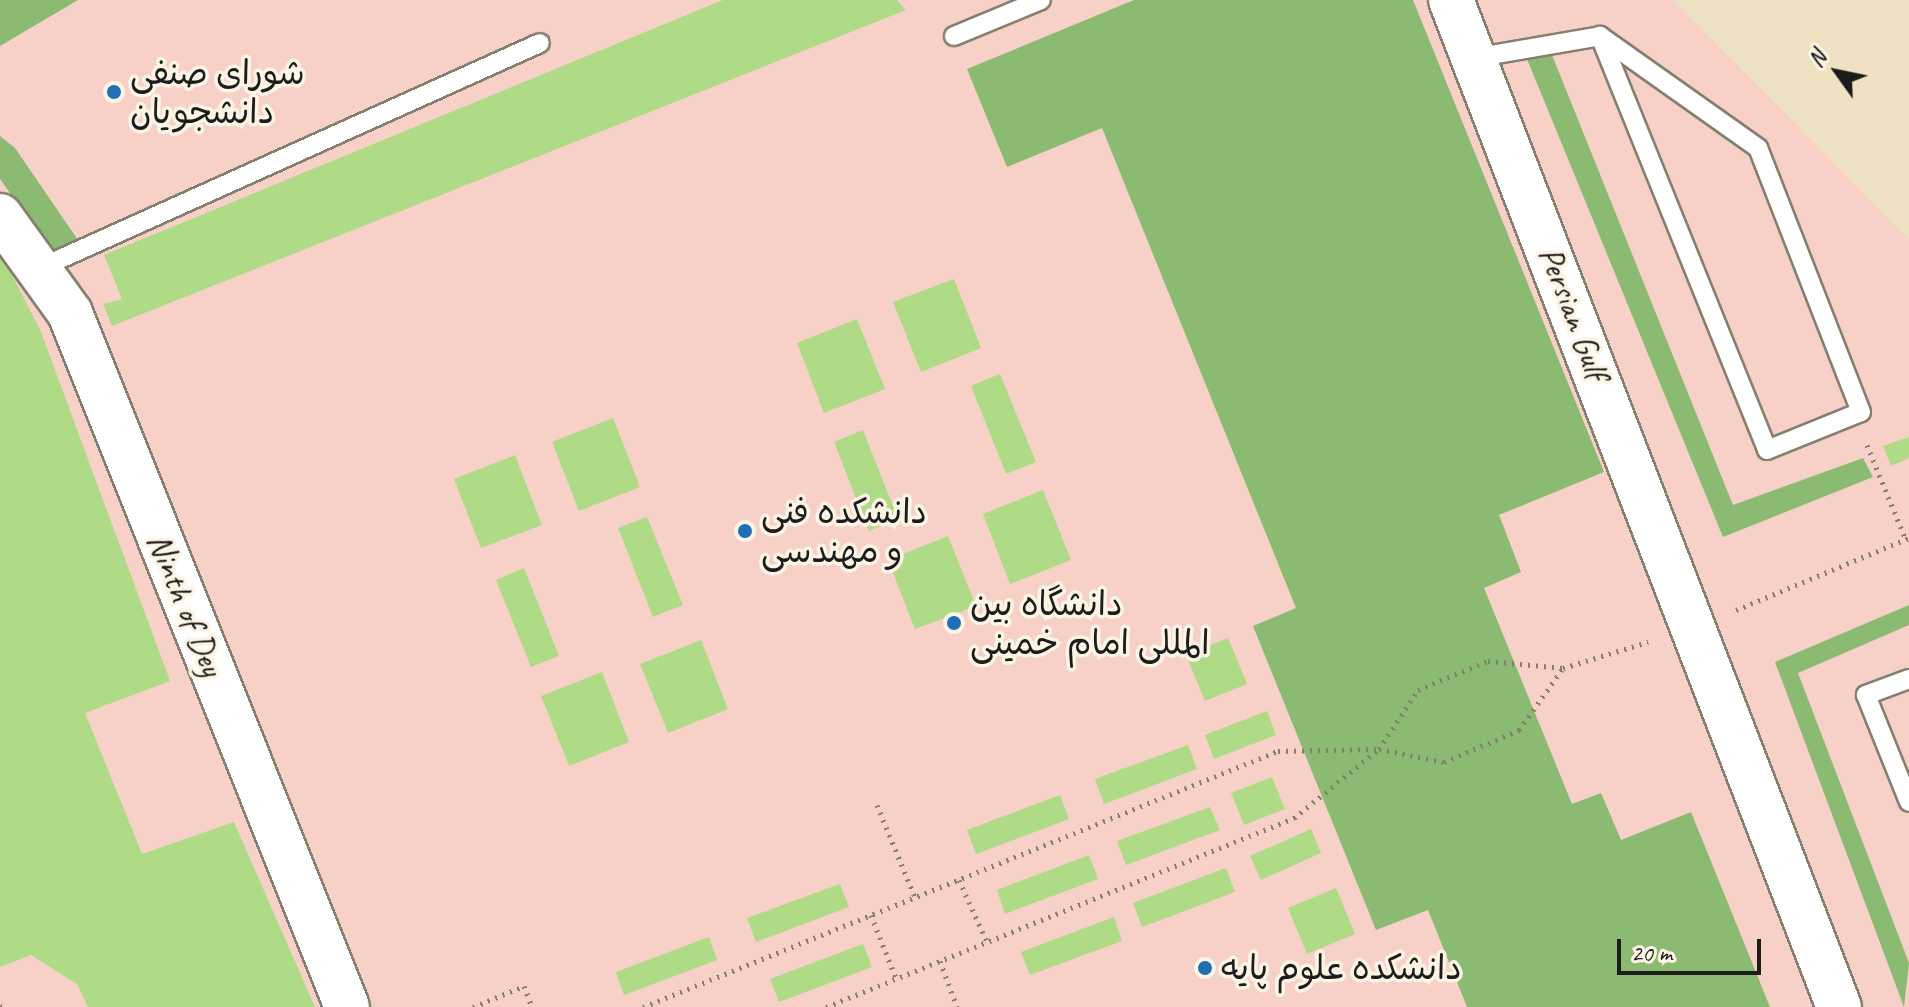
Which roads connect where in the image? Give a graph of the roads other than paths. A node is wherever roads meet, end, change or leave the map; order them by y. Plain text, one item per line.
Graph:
1 (1041, 0) edge
2 (1451, 0) edge
3 (954, 36) dead end
4 (1600, 36) junction
5 (540, 43) dead end
6 (1473, 58) junction
7 (0, 216) edge
8 (40, 268) junction
9 (1909, 679) edge
10 (1909, 802) edge
11 (347, 1007) edge
12 (1839, 1007) edge

1 - 3 lane
2 - 6 street, Persian Gulf
4 - 4 lane
4 - 6 lane
5 - 8 lane
6 - 12 street, Persian Gulf
7 - 8 street, Ninth of Dey
8 - 11 street, Ninth of Dey
9 - 10 lane

